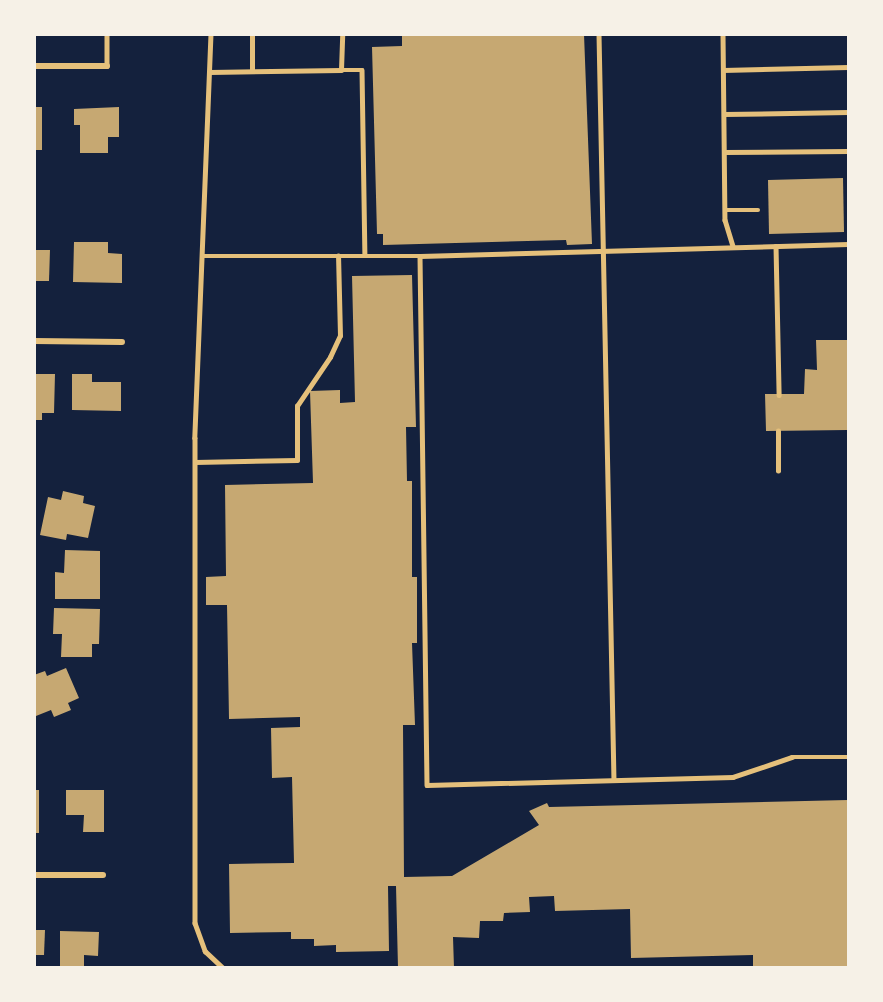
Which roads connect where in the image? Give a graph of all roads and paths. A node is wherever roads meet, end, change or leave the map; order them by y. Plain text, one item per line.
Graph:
1 (107, 34) edge
2 (211, 34) edge
3 (252, 34) edge
4 (342, 34) edge
5 (599, 34) edge
6 (723, 34) edge
7 (34, 66) edge
8 (107, 66) joint
9 (849, 67) edge
10 (252, 70) junction
11 (341, 70) junction
12 (723, 70) junction
13 (210, 72) junction
14 (849, 112) edge
15 (724, 114) junction
16 (849, 150) edge
17 (724, 152) junction
18 (725, 210) junction
19 (758, 210) dead end
20 (849, 244) edge
21 (776, 246) junction
22 (733, 247) junction
23 (603, 251) junction
24 (365, 255) junction
25 (202, 256) junction
26 (338, 256) junction
27 (420, 256) junction
28 (34, 341) edge
29 (122, 342) dead end
30 (779, 394) dead end
31 (778, 431) dead end
32 (195, 462) junction
33 (778, 471) dead end
34 (849, 757) edge
35 (614, 780) junction
36 (34, 875) edge
37 (103, 875) dead end
38 (223, 968) edge

1 - 8 lane
2 - 13 lane
3 - 10 lane
4 - 11 lane
5 - 23 lane
6 - 12 lane
7 - 8 street
9 - 12 lane
10 - 11 lane
10 - 13 lane
11 - 24 lane
12 - 15 lane
13 - 25 lane
14 - 15 lane
15 - 17 lane
16 - 17 lane
17 - 18 lane
18 - 19 lane
18 - 22 lane
20 - 21 lane
21 - 22 lane
21 - 30 lane
22 - 23 lane
23 - 27 lane
23 - 35 lane
24 - 26 lane
24 - 27 lane
25 - 26 lane
25 - 32 lane
26 - 32 lane
27 - 35 lane
28 - 29 street
31 - 33 lane
32 - 38 lane
34 - 35 lane
36 - 37 street

